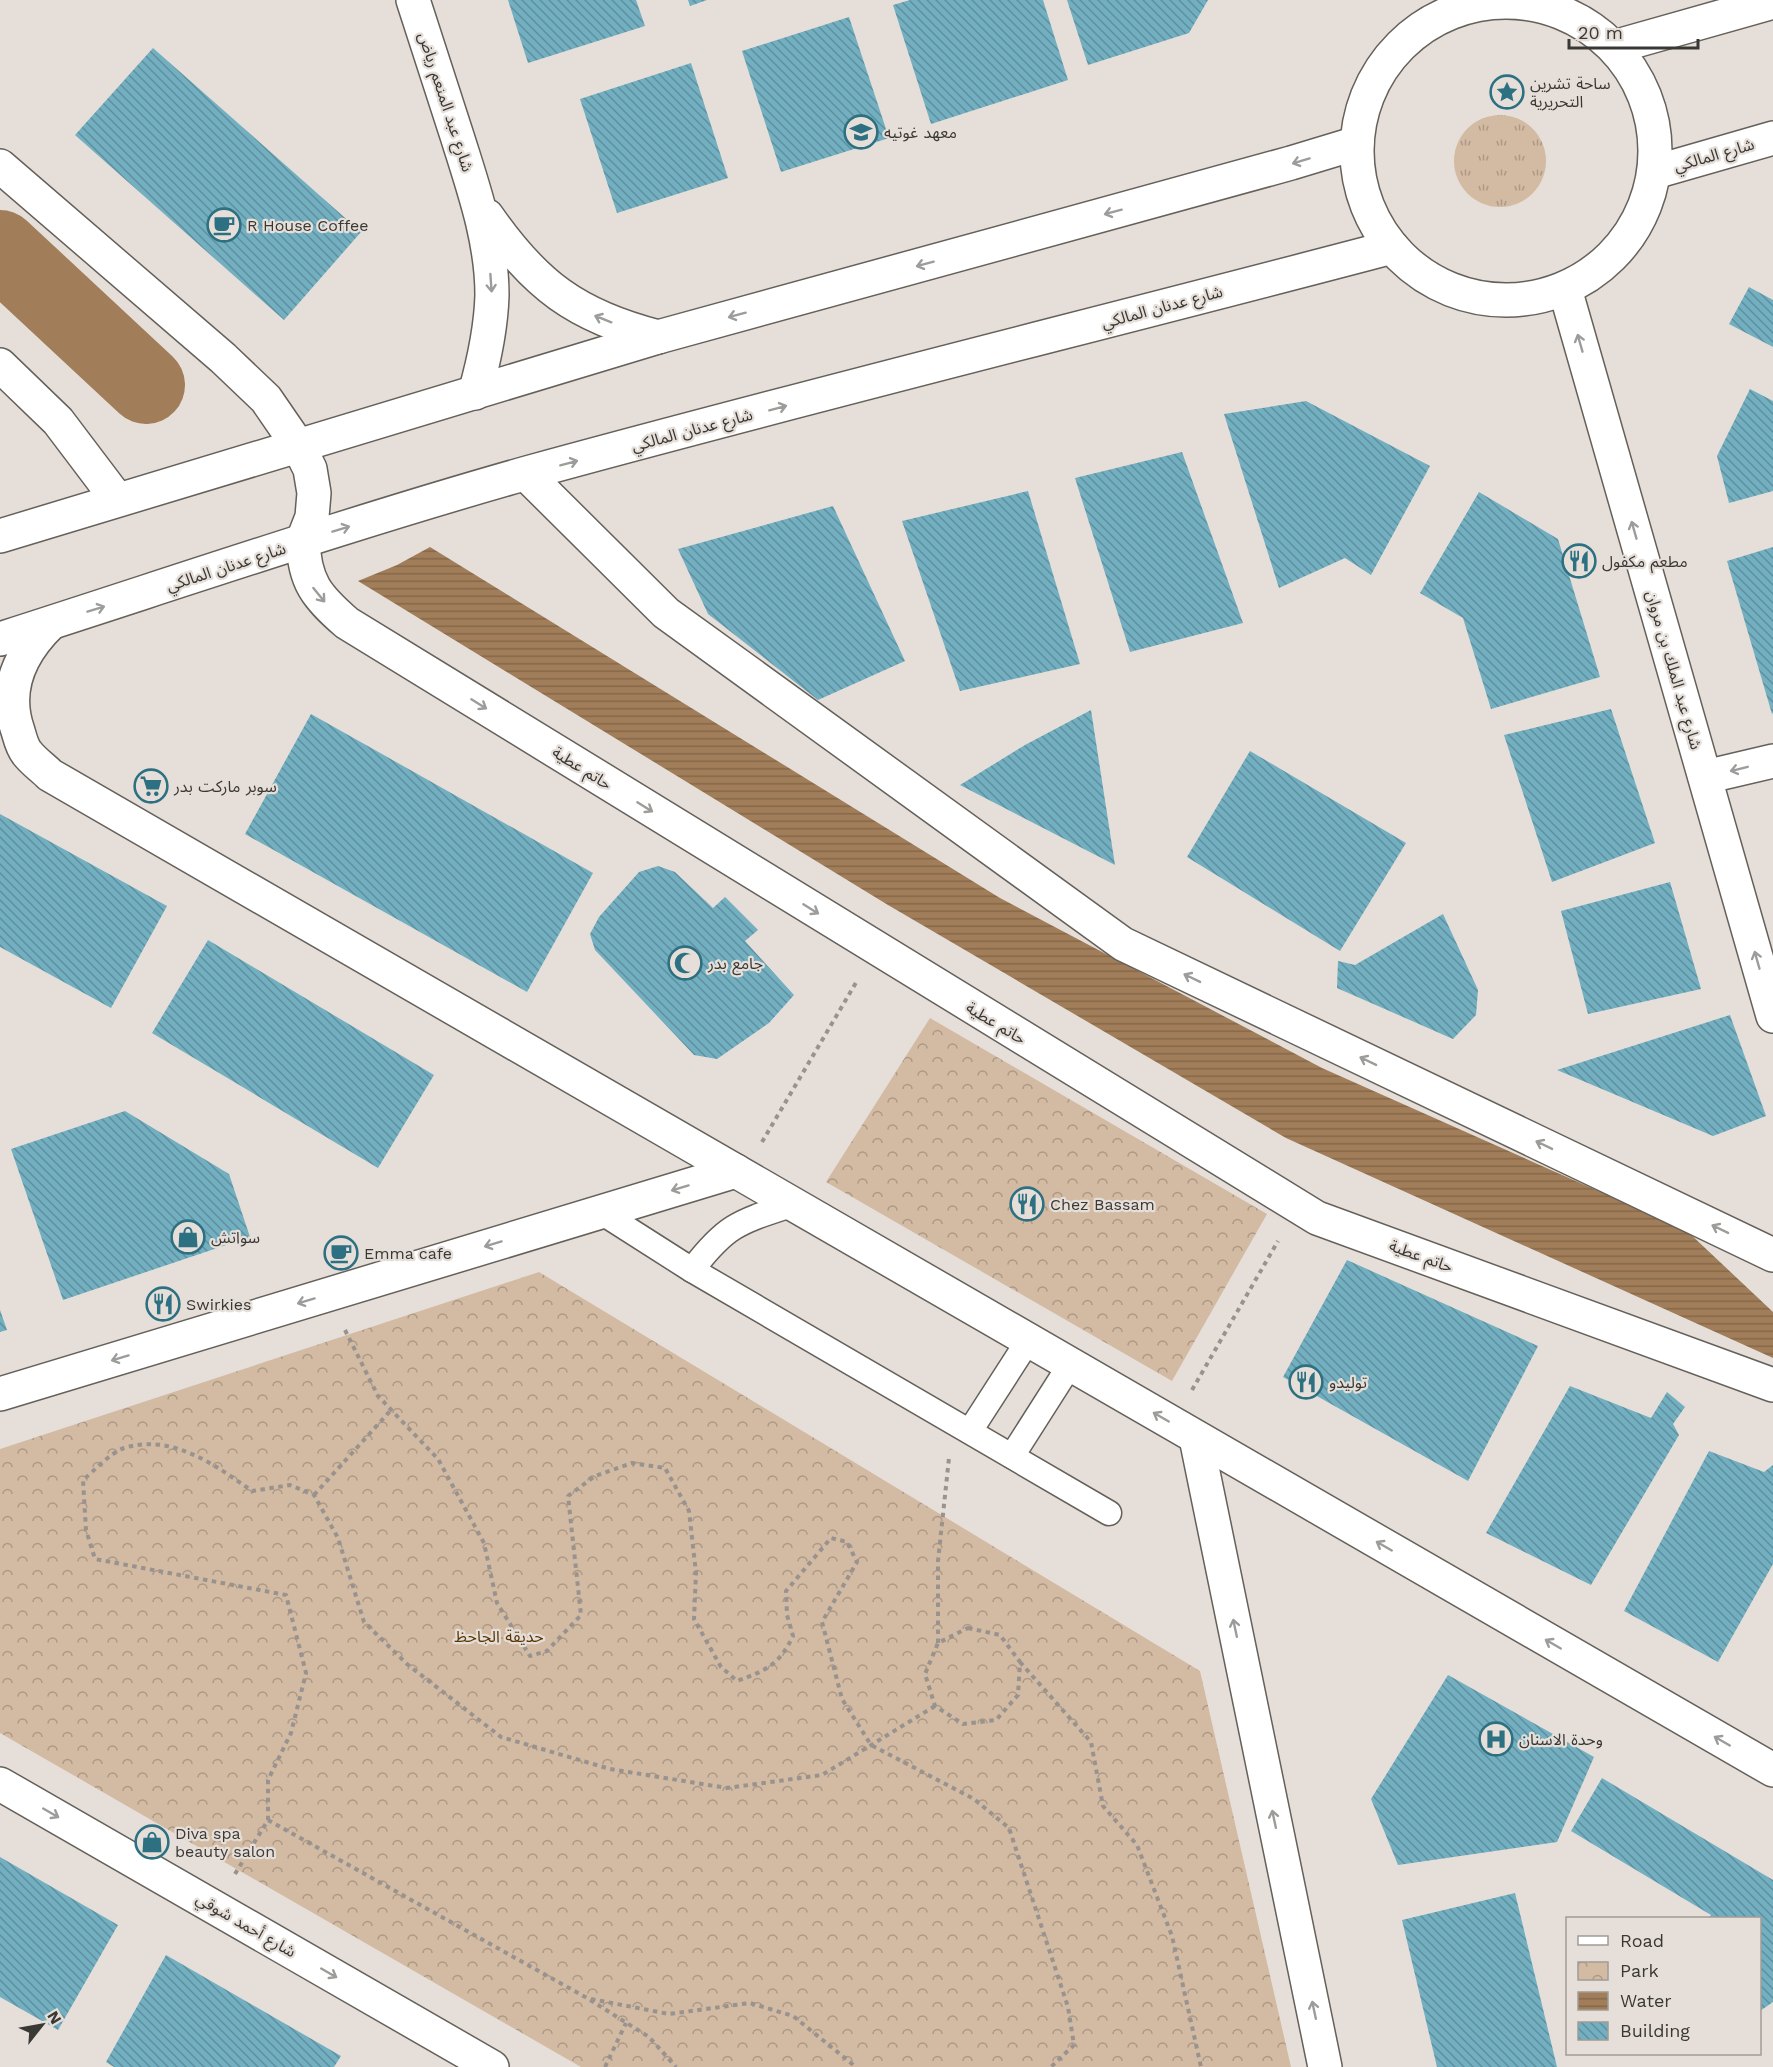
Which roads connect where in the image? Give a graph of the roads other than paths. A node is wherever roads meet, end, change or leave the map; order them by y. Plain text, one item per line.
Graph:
1 (413, 0) edge
2 (1773, 2) edge
3 (1454, 5) edge
4 (1614, 47) junction
5 (1773, 138) edge
6 (1357, 143) junction
7 (0, 166) edge
8 (1654, 172) junction
9 (479, 204) junction
10 (1392, 247) junction
11 (1565, 289) junction
12 (658, 337) junction
13 (0, 365) edge
14 (475, 393) junction
15 (299, 447) junction
16 (526, 474) junction
17 (117, 499) junction
18 (0, 536) edge
19 (303, 540) junction
20 (51, 623) junction
21 (0, 639) edge
22 (1773, 761) edge
23 (1705, 777) junction
24 (1773, 1016) edge
25 (739, 1173) junction
26 (791, 1205) junction
27 (601, 1212) junction
28 (1773, 1255) edge
29 (692, 1270) junction
30 (1028, 1341) junction
31 (1070, 1365) junction
32 (1773, 1385) edge
33 (0, 1394) edge
34 (962, 1426) junction
35 (1184, 1431) junction
36 (1012, 1456) junction
37 (1109, 1514) dead end
38 (1773, 1770) edge
39 (0, 1784) edge
40 (492, 2067) edge
41 (1326, 2067) edge

1 - 9 street, شارع عبد المنعم رياض
2 - 4 street
3 - 4 street
3 - 6 street
4 - 8 street
5 - 8 street, شارع المالكي
6 - 10 street
6 -> 12 street
7 - 15 street
8 - 11 street
12 -> 9 street, شارع عبد المنعم رياض
9 -> 14 street, شارع عبد المنعم رياض
10 - 11 street
16 -> 10 street, شارع عدنان المالكي
23 -> 11 street, شارع عبد الملك بن مروان
12 - 14 street
13 - 17 street
14 - 15 street
15 - 17 street
15 - 19 street
19 -> 16 street, شارع عدنان المالكي
28 -> 16 street
17 - 18 street
20 -> 19 street, شارع عدنان المالكي
19 -> 32 street, حاتم عطية
20 - 21 street, شارع عدنان المالكي
20 - 25 street
22 -> 23 street
24 -> 23 street, شارع عبد الملك بن مروان
25 - 26 street
25 -> 27 street
26 - 29 lane
26 - 30 street
27 - 29 lane
27 -> 33 street
29 - 34 lane
30 - 31 street
30 - 34 lane
35 -> 31 street
31 - 36 lane
34 - 36 lane
38 -> 35 street
41 -> 35 street
36 - 37 lane
39 -> 40 street, شارع أحمد شوقي

